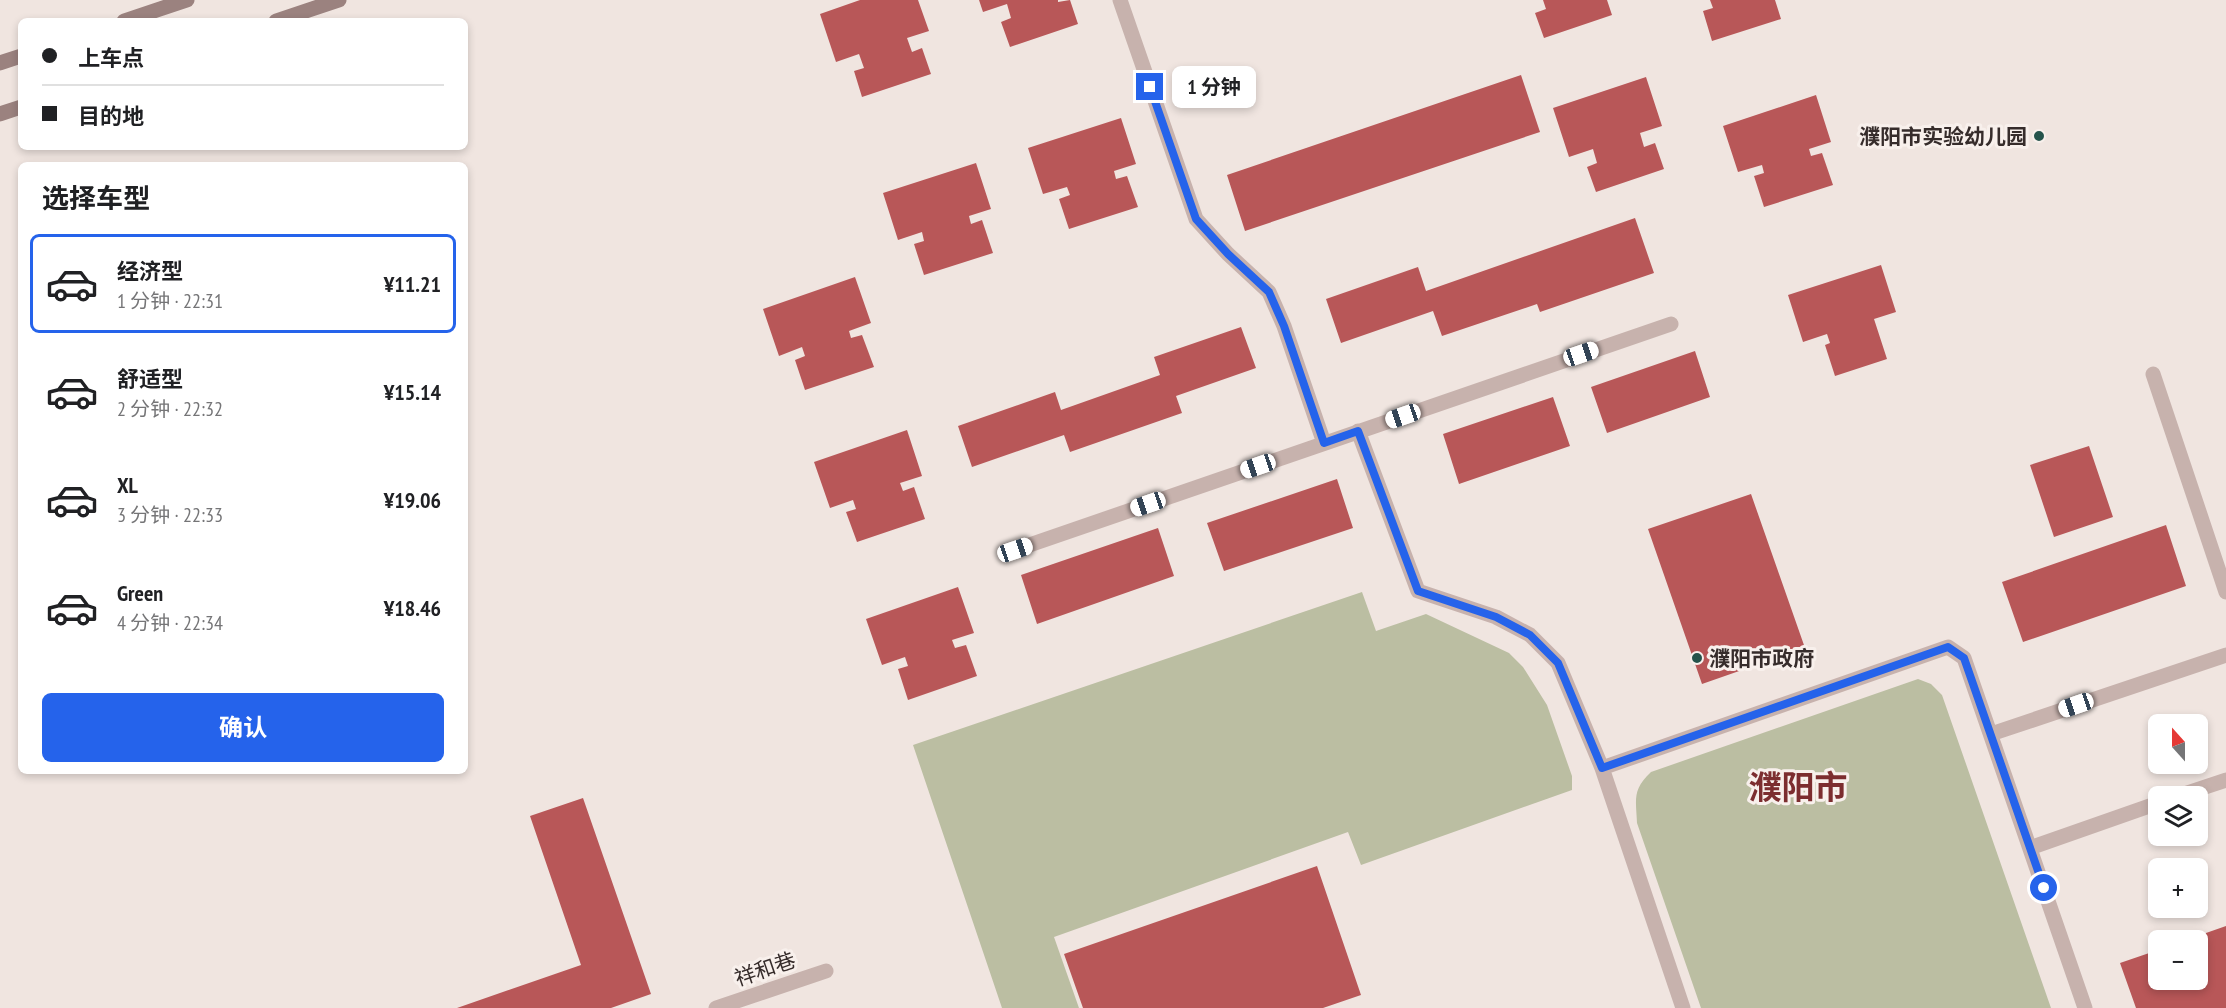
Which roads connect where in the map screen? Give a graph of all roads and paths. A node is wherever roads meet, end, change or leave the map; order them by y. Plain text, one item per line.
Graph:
1 (187, 0) edge
2 (339, 0) edge
3 (1120, 0) edge
4 (133, 18) edge
5 (285, 18) edge
6 (18, 57) edge
7 (0, 63) edge
8 (18, 108) edge
9 (0, 114) edge
10 (1671, 324) dead end
11 (2153, 374) dead end
12 (1358, 431) junction
13 (1324, 443) junction
14 (1015, 550) dead end
15 (2226, 592) edge
16 (2226, 656) edge
17 (1991, 734) junction
18 (1602, 768) junction
19 (2226, 780) edge
20 (2208, 786) edge
21 (2148, 807) edge
22 (2030, 848) junction
23 (826, 970) dead end
24 (716, 1008) edge
25 (1683, 1008) edge
26 (2085, 1008) edge

1 - 4 main road
2 - 5 main road
3 - 13 lane
6 - 7 main road
8 - 9 main road
10 - 12 lane
11 - 15 lane
12 - 13 lane
12 - 18 lane
13 - 14 lane
16 - 17 lane
17 - 18 lane
17 - 22 lane
18 - 25 lane
19 - 20 lane
21 - 22 lane
22 - 26 lane
23 - 24 lane, 祥和巷

